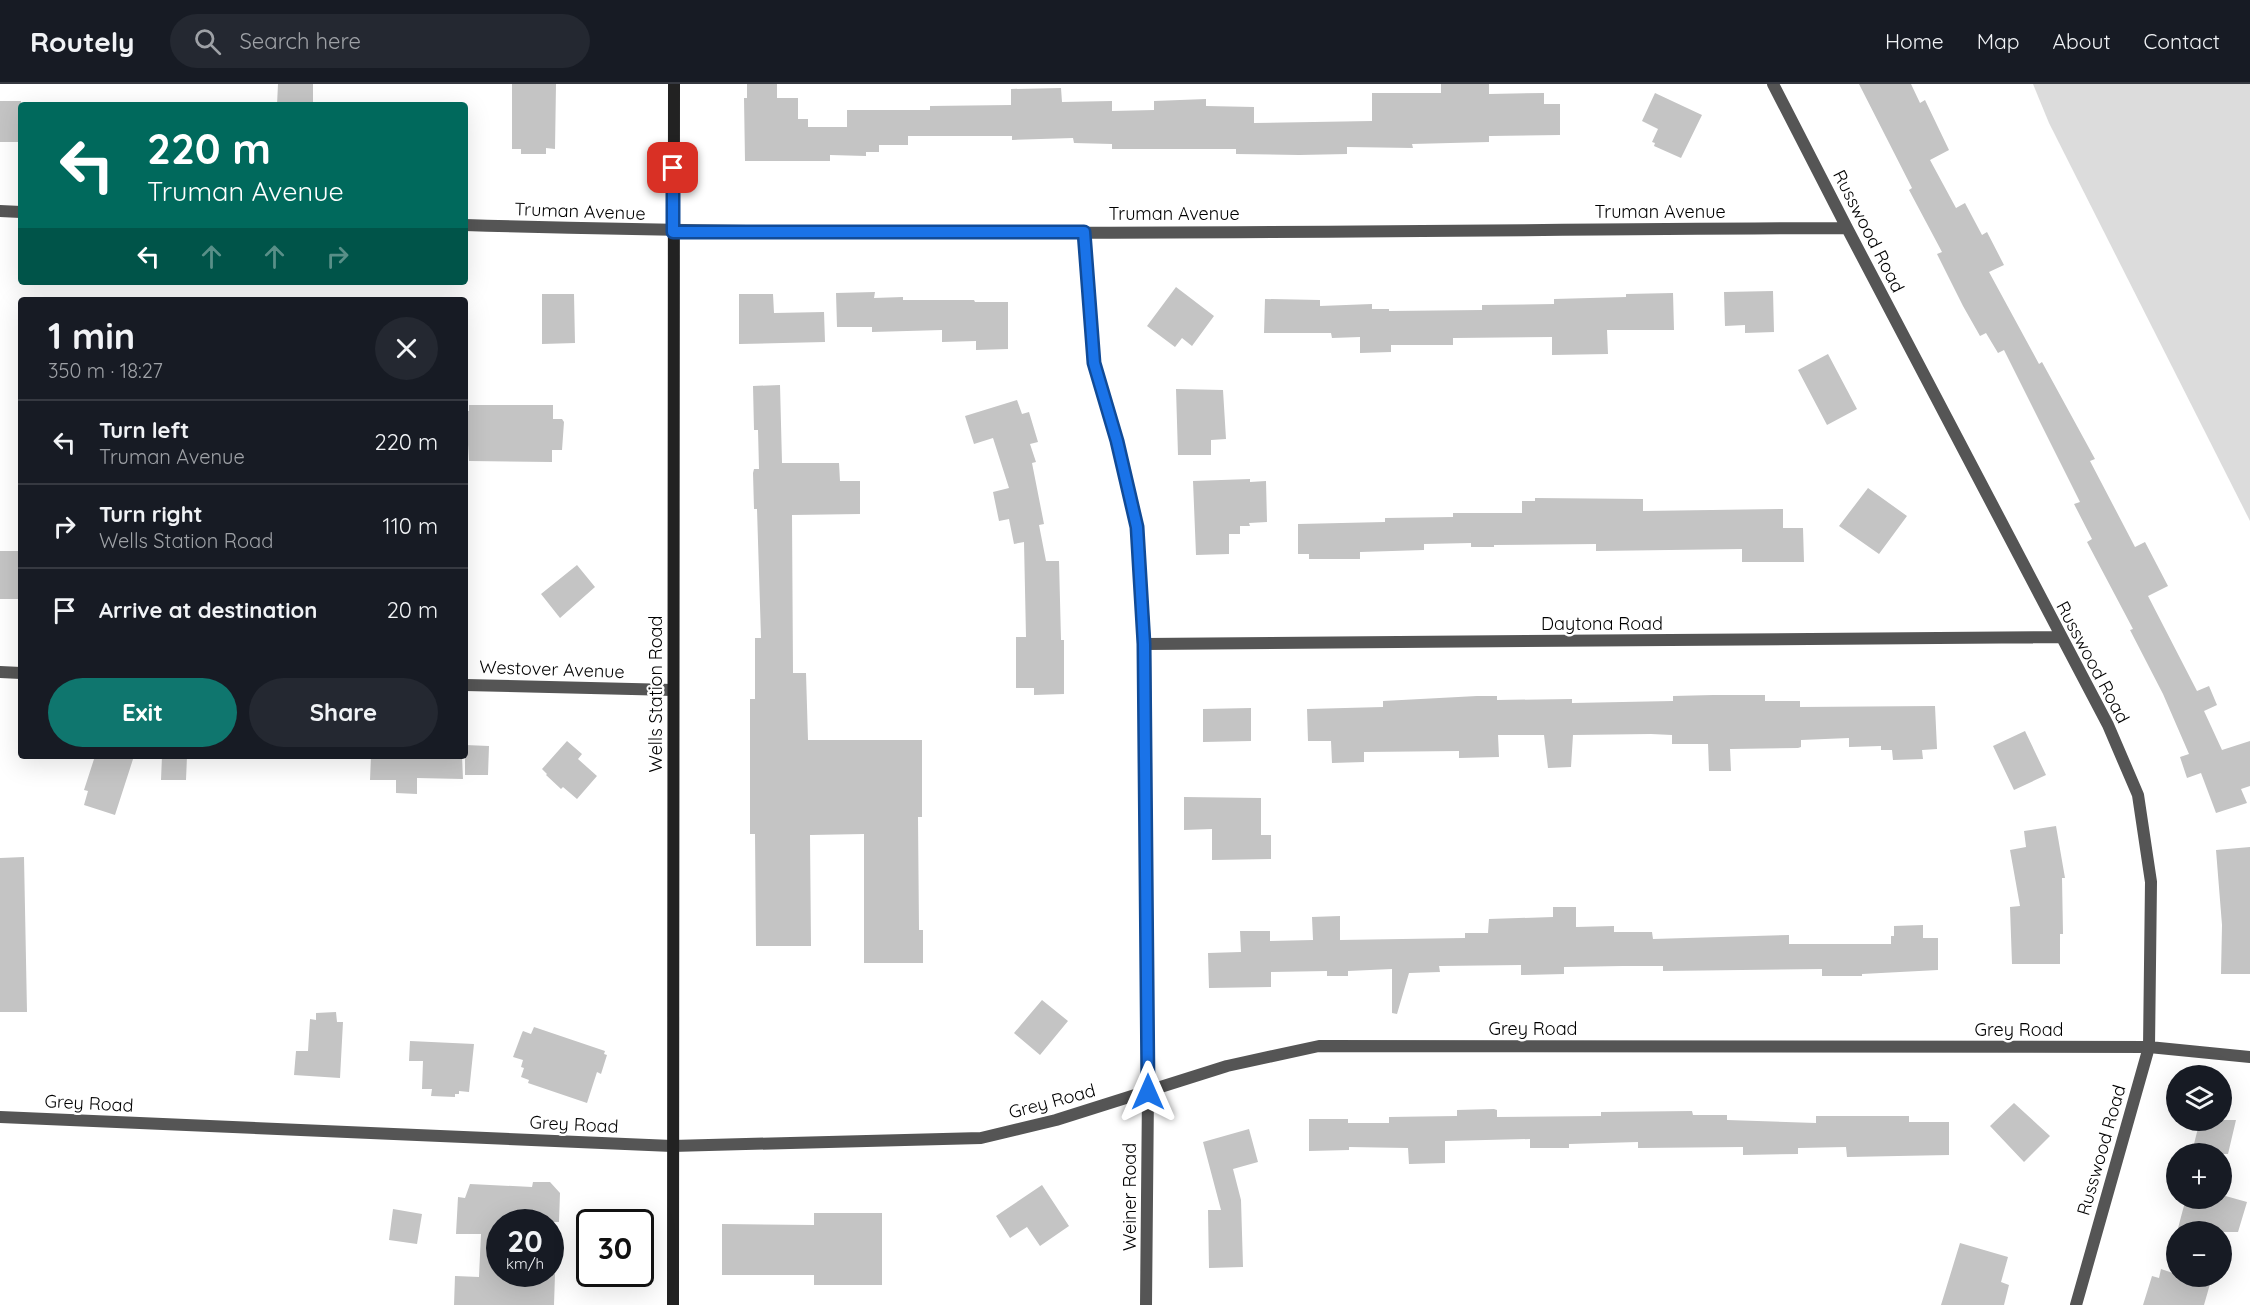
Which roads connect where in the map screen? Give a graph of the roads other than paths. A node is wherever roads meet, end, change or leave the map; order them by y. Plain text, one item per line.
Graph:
1 (674, 84) edge
2 (1773, 84) edge
3 (0, 211) edge
4 (18, 212) edge
5 (468, 225) edge
6 (1846, 228) junction
7 (673, 232) junction
8 (1084, 232) junction
9 (2060, 637) junction
10 (1144, 644) junction
11 (0, 672) edge
12 (18, 673) edge
13 (468, 685) edge
14 (674, 690) junction
15 (2149, 1047) junction
16 (2250, 1058) edge
17 (1148, 1092) junction
18 (0, 1117) edge
19 (672, 1146) junction
20 (673, 1305) edge
21 (1146, 1305) edge
22 (2076, 1305) edge

1 - 7 street, Wells Station Road
2 - 6 street, Russwood Road
3 - 4 street
5 - 7 street, Truman Avenue
6 - 8 street, Truman Avenue
6 - 9 street, Russwood Road
7 - 8 street, Truman Avenue
7 - 14 street, Wells Station Road
8 - 10 street, Weiner Road
9 - 10 street, Daytona Road
9 - 15 street, Russwood Road
10 - 17 street, Weiner Road
11 - 12 street
13 - 14 street, Westover Avenue
14 - 19 street, Wells Station Road
15 - 16 street, Grey Road
15 - 17 street, Grey Road
15 - 22 street, Russwood Road
17 - 19 street, Grey Road
17 - 21 street, Weiner Road
18 - 19 street, Grey Road
19 - 20 street, Wells Station Road

